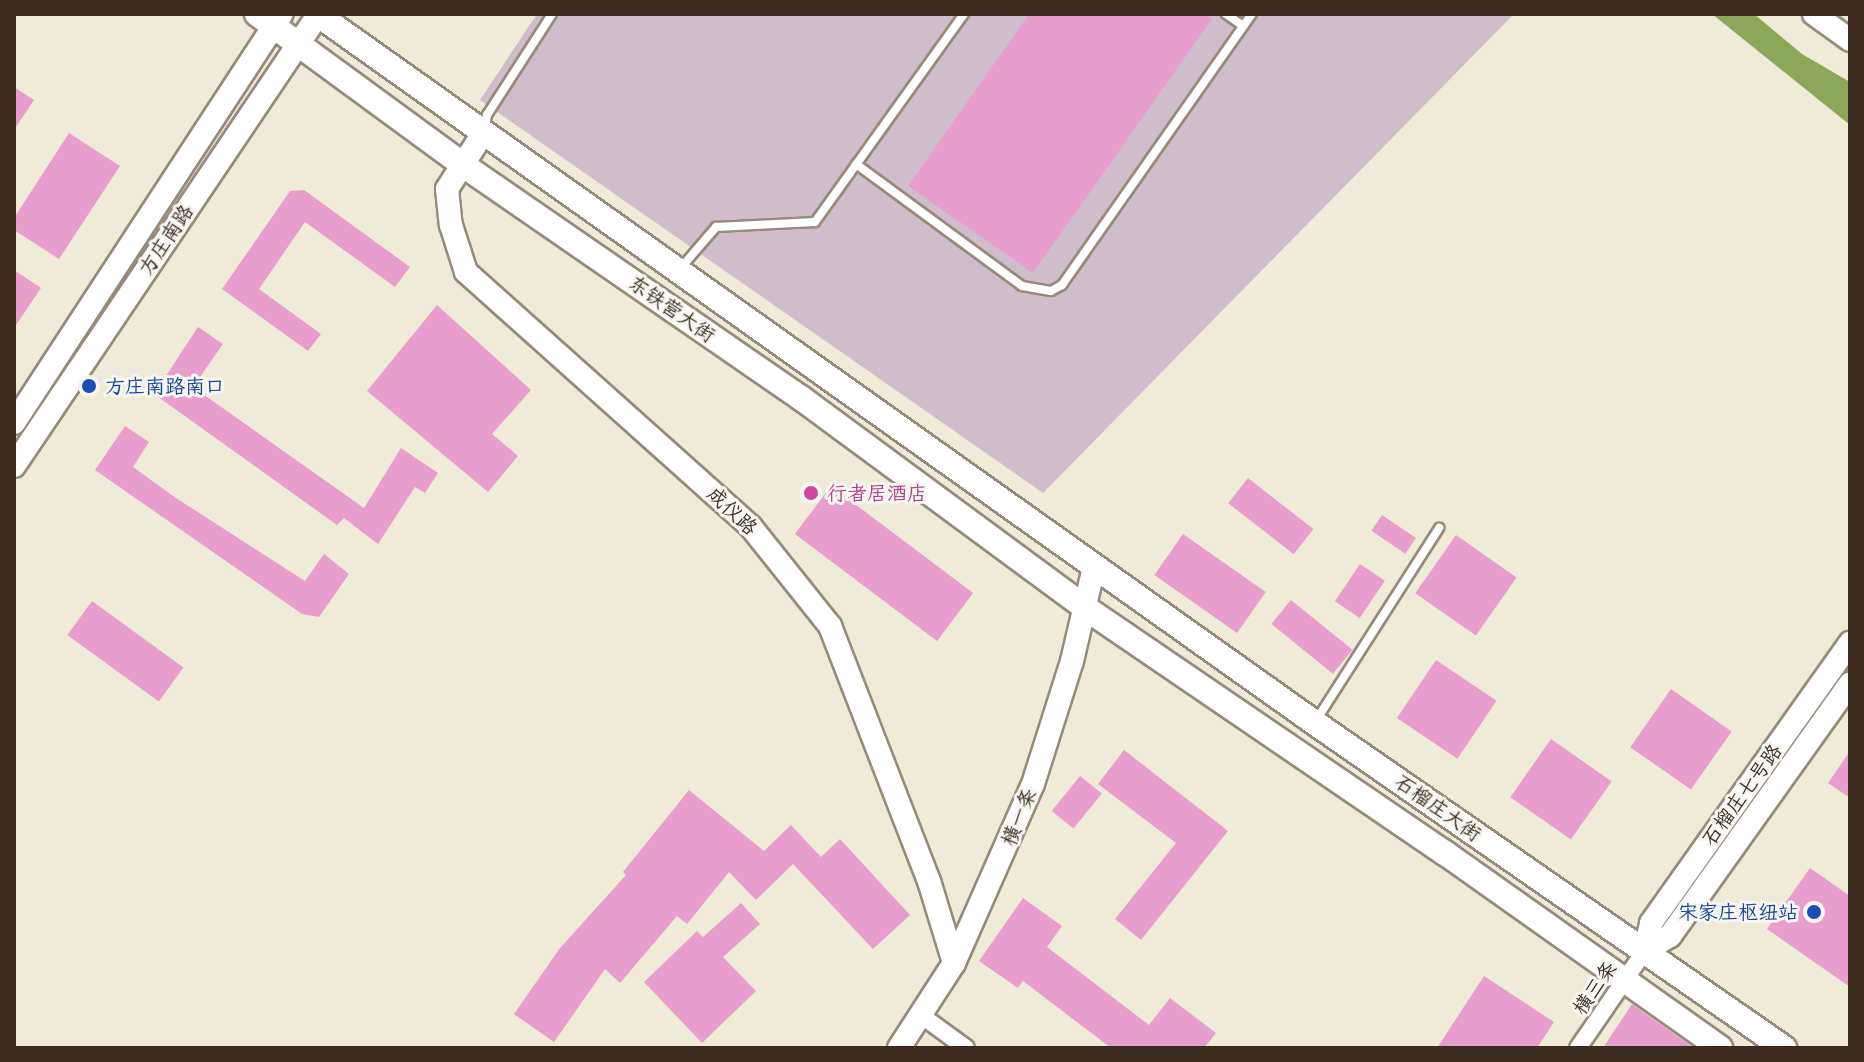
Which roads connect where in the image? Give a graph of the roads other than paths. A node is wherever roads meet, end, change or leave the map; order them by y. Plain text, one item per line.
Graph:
1 (318, 14) edge
2 (552, 14) edge
3 (964, 14) edge
4 (1226, 14) edge
5 (1252, 14) edge
6 (1814, 14) edge
7 (271, 18) edge
8 (1243, 26) junction
9 (1850, 40) edge
10 (298, 44) junction
11 (484, 132) junction
12 (856, 164) junction
13 (463, 165) junction
14 (678, 272) junction
15 (14, 423) edge
16 (14, 466) edge
17 (1439, 528) dead end
18 (1094, 567) junction
19 (1084, 607) junction
20 (1850, 643) edge
21 (1850, 684) edge
22 (1315, 723) junction
23 (1644, 952) junction
24 (954, 963) junction
25 (1625, 980) junction
26 (922, 1016) junction
27 (899, 1048) edge
28 (966, 1048) edge
29 (1578, 1048) edge
30 (1720, 1048) edge
31 (1784, 1048) edge

1 - 10 main road, 方庄南路
1 - 11 main road, 东铁营大街
2 - 11 lane
3 - 12 lane
4 - 8 lane
5 - 8 lane
6 - 9 main road
7 - 10 main road, 东铁营大街
7 - 15 main road, 方庄南路
8 - 12 lane
10 - 13 main road, 东铁营大街
10 - 16 main road, 方庄南路
11 - 13 main road, 成仪路
11 - 14 main road, 东铁营大街
12 - 14 lane
13 - 19 main road, 东铁营大街
13 - 24 main road, 成仪路
14 - 18 main road, 东铁营大街
17 - 22 lane
18 - 19 main road, 横一条
18 - 22 main road, 石榴庄大街
19 - 24 main road, 横一条
19 - 25 main road, 石榴庄大街
20 - 23 main road, 石榴庄七号路
21 - 23 main road
22 - 23 main road, 石榴庄大街
23 - 25 street, 横三条
23 - 31 main road, 石榴庄大街
24 - 26 main road, 横一条
25 - 29 street, 横三条
25 - 30 main road, 石榴庄大街
26 - 27 main road, 横一条
26 - 28 street

